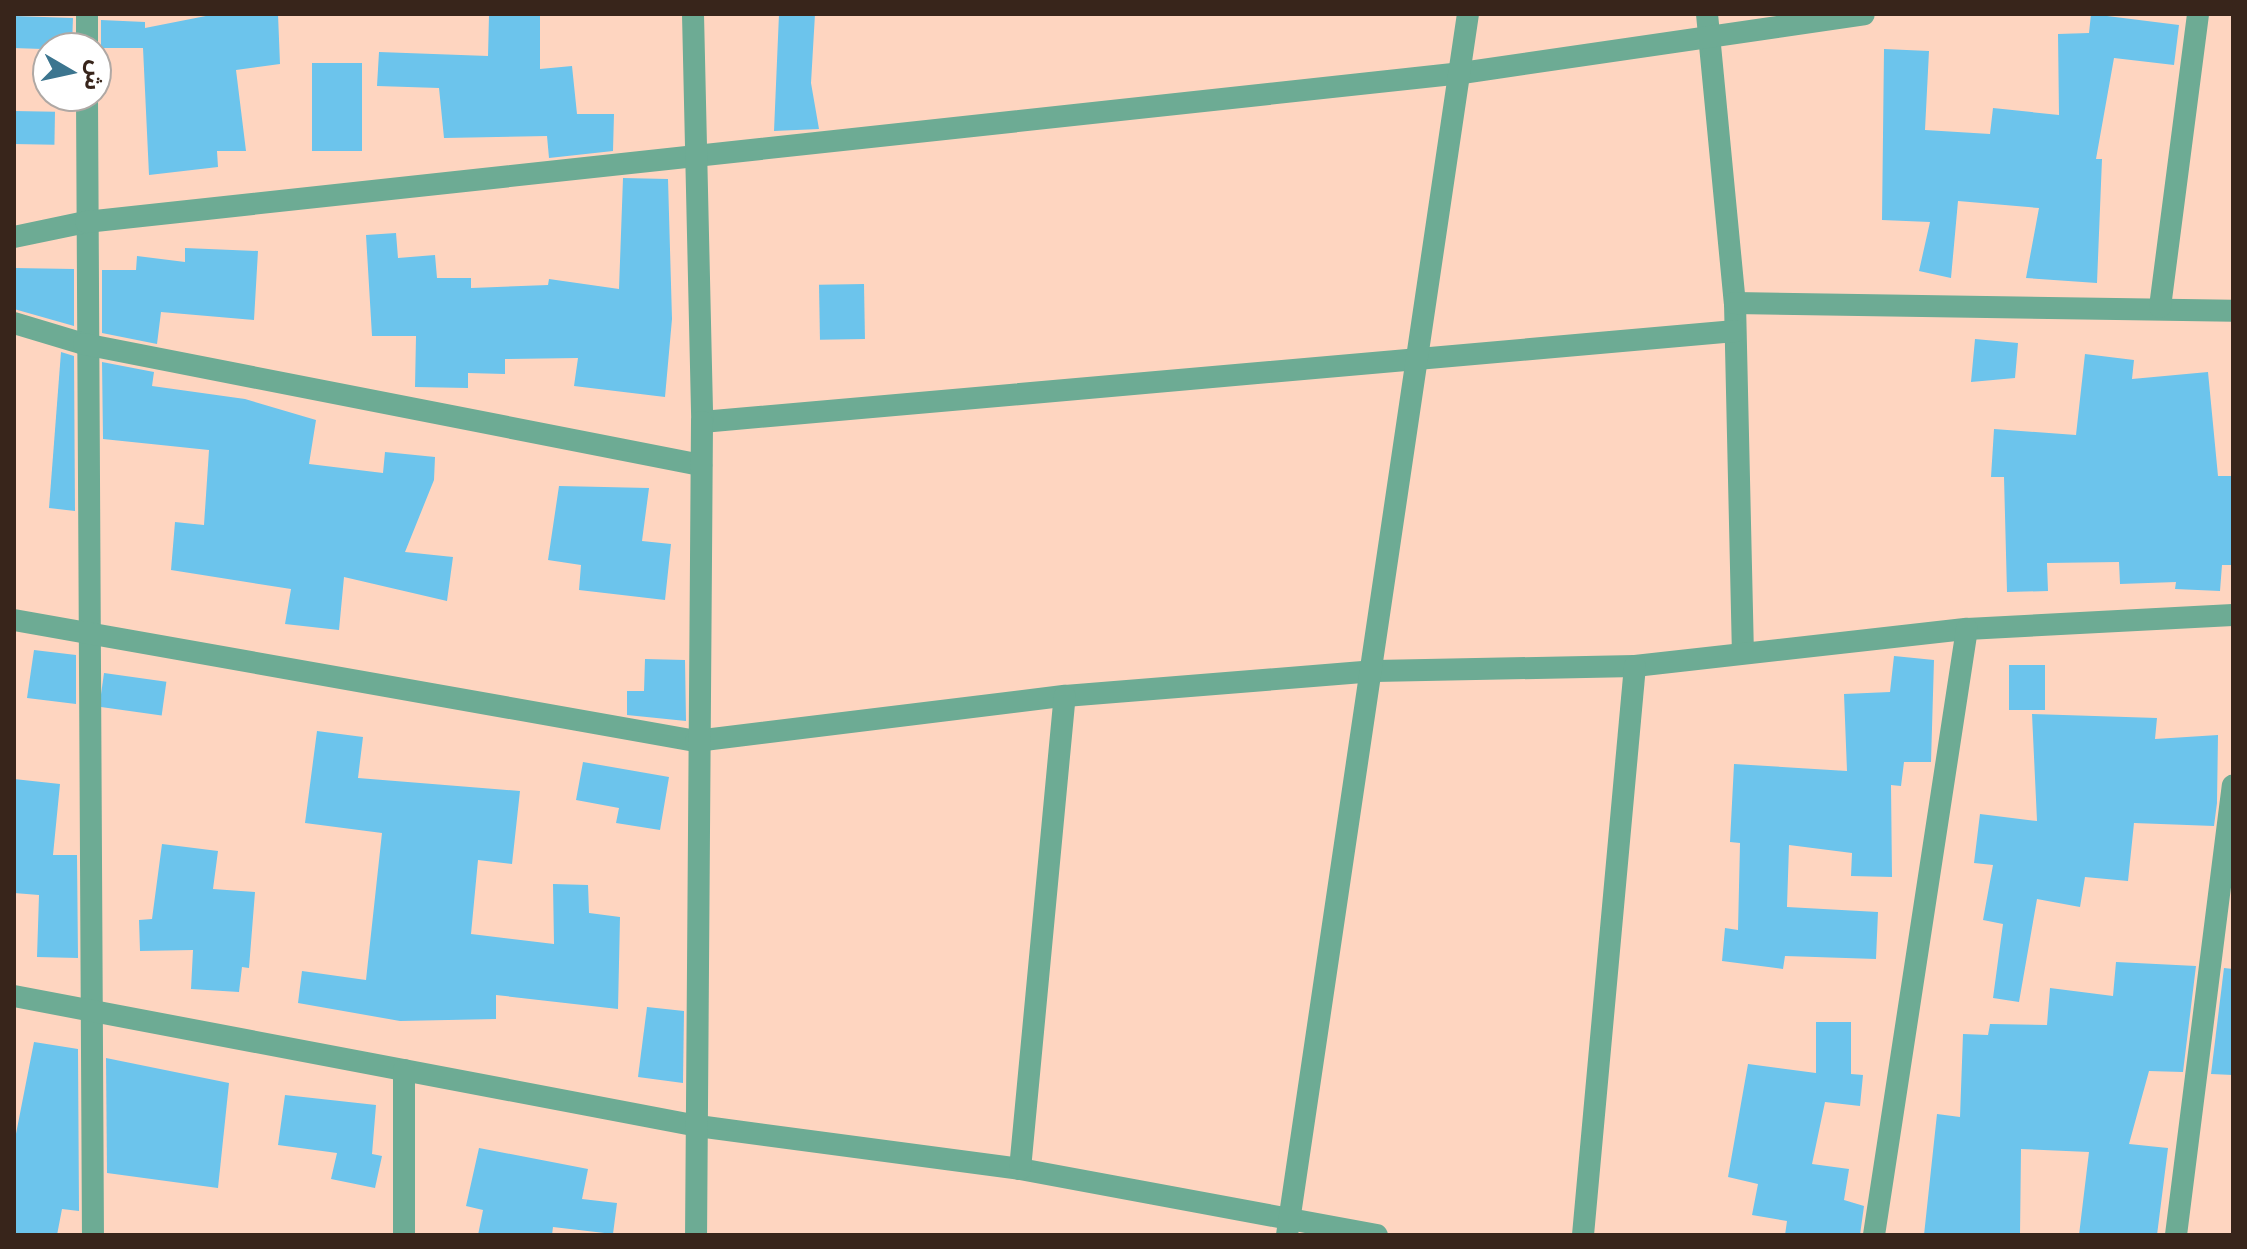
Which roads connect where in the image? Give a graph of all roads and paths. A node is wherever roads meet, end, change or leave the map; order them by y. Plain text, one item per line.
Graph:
1 (693, 14) edge
2 (1468, 14) edge
3 (1707, 14) edge
4 (1864, 14) edge
5 (2198, 14) edge
6 (1704, 40) junction
7 (1462, 73) junction
8 (87, 112) edge
9 (694, 158) junction
10 (86, 222) junction
11 (14, 237) edge
12 (1735, 303) junction
13 (2160, 307) junction
14 (2233, 311) edge
15 (14, 323) edge
16 (1735, 331) junction
17 (84, 344) junction
18 (1417, 364) junction
19 (702, 422) junction
20 (701, 465) junction
21 (2233, 615) edge
22 (14, 620) edge
23 (1967, 629) junction
24 (90, 635) junction
25 (1743, 651) junction
26 (1635, 666) junction
27 (1375, 671) junction
28 (1065, 696) junction
29 (696, 741) junction
30 (2233, 786) edge
31 (14, 996) edge
32 (90, 1010) junction
33 (404, 1070) junction
34 (698, 1126) junction
35 (1020, 1169) junction
36 (1288, 1227) edge
37 (93, 1235) edge
38 (404, 1235) edge
39 (696, 1235) edge
40 (1377, 1235) edge
41 (1583, 1235) edge
42 (1874, 1235) edge
43 (2176, 1235) edge

1 - 9 street
2 - 7 street
3 - 6 street
4 - 6 street
5 - 13 street
6 - 7 street
6 - 12 street
7 - 9 street
7 - 18 street
8 - 10 street
9 - 10 street
9 - 19 street
10 - 11 street
10 - 17 street
12 - 13 street
12 - 16 street
13 - 14 street
15 - 17 street
16 - 18 street
16 - 25 street
17 - 20 street
17 - 24 street
18 - 19 street
18 - 27 street
19 - 20 street
20 - 29 street
21 - 23 street
22 - 24 street
23 - 25 street
23 - 42 street
24 - 29 street
24 - 32 street
25 - 26 street
26 - 27 street
26 - 41 street
27 - 28 street
27 - 36 street
28 - 29 street
28 - 35 street
29 - 34 street
30 - 43 street
31 - 32 street
32 - 33 street
32 - 37 street
33 - 34 street
33 - 38 street
34 - 35 street
34 - 39 street
35 - 36 street
36 - 40 street

